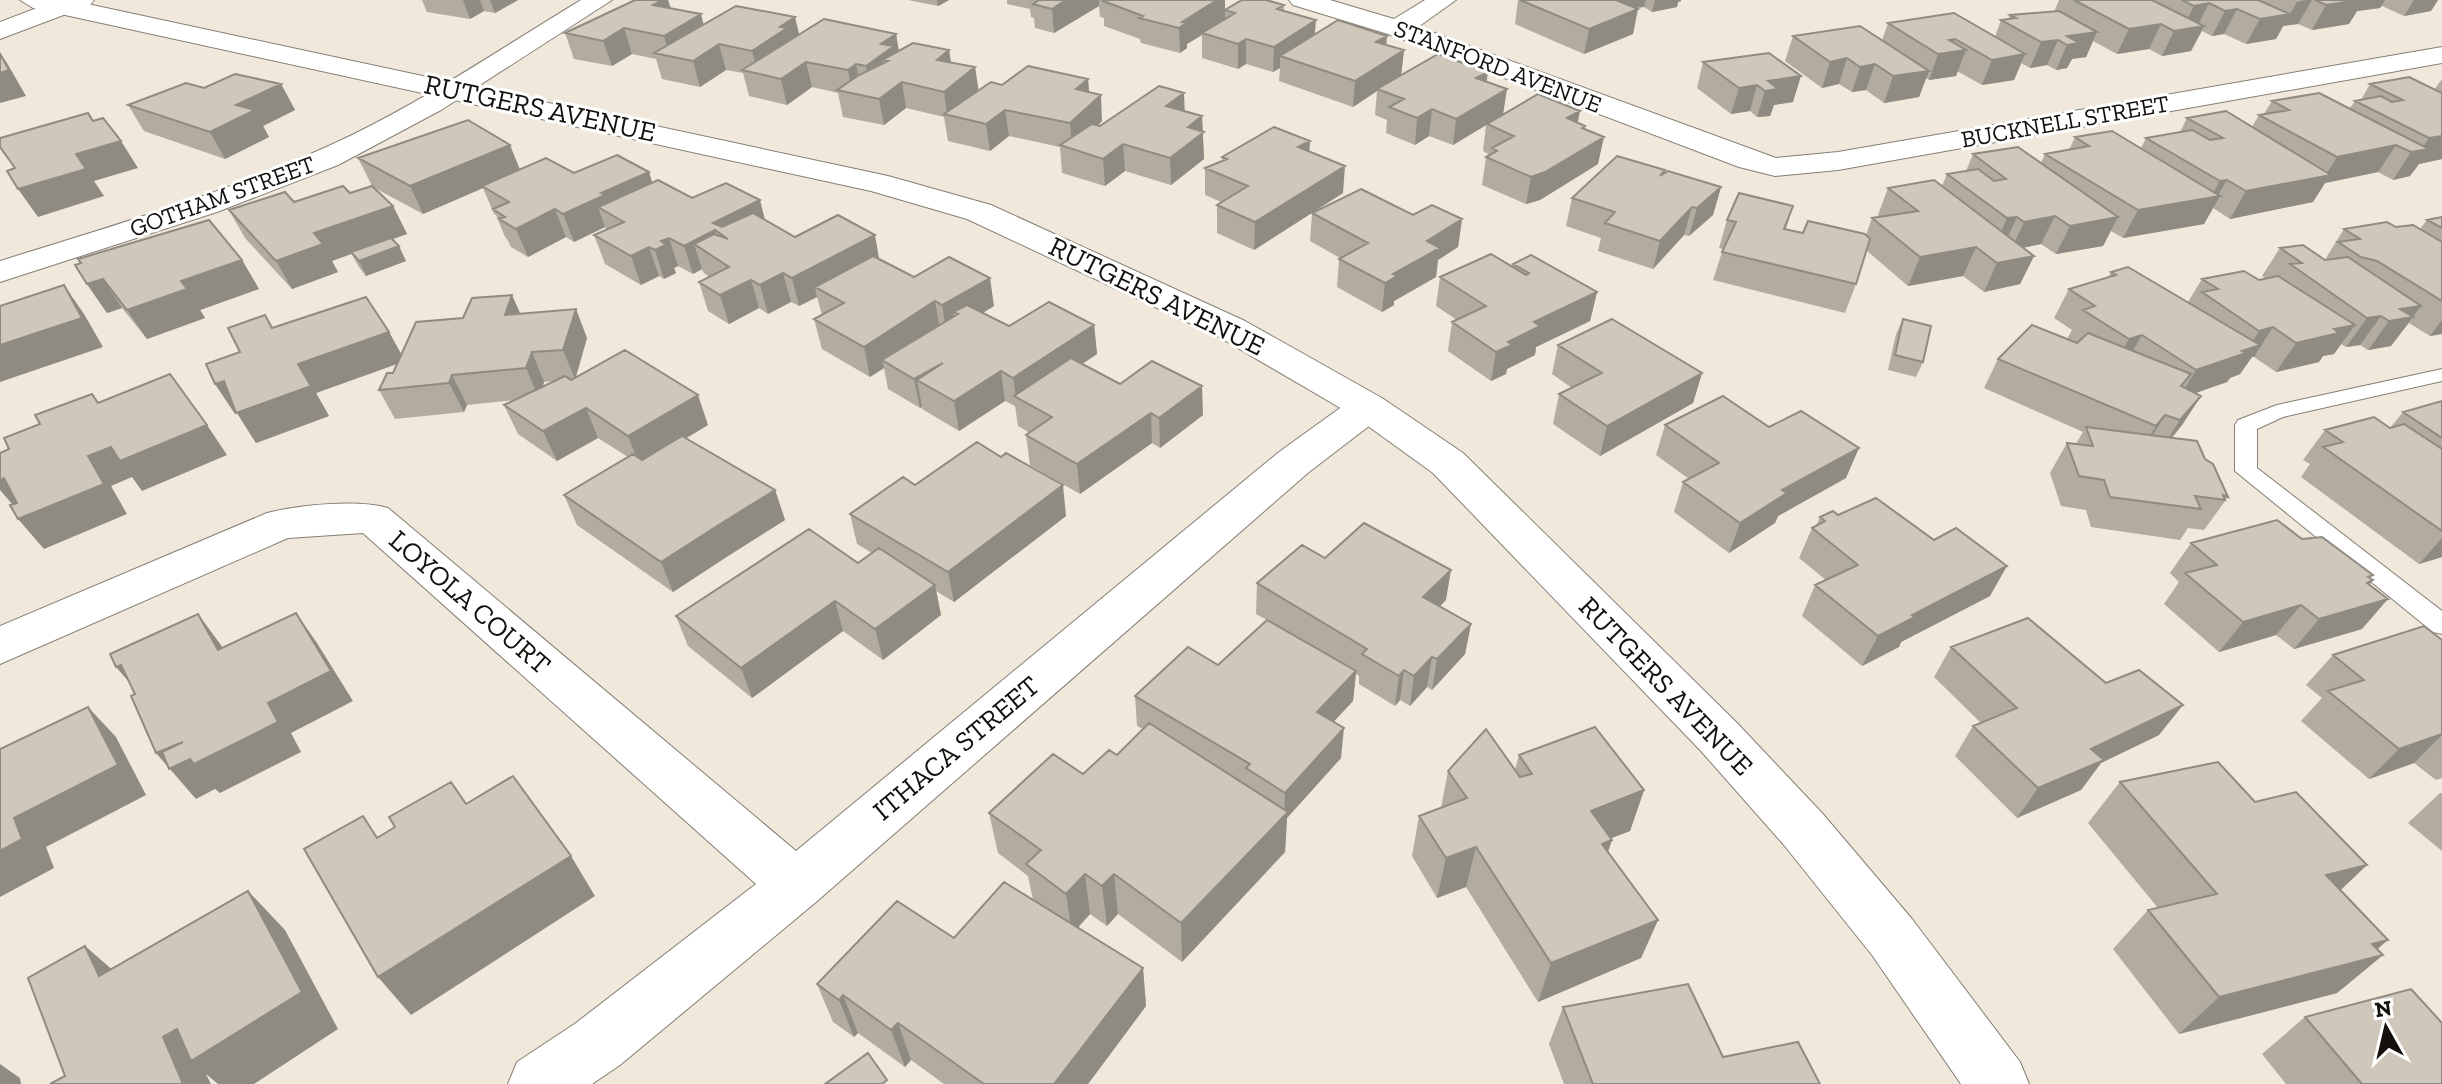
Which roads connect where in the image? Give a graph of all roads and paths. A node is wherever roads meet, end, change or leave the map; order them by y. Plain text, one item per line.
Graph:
1 (33, 0) edge
2 (599, 0) edge
3 (1302, 0) edge
4 (1443, 0) edge
5 (73, 4) edge
6 (1397, 28) junction
7 (0, 31) edge
8 (2442, 55) edge
9 (452, 89) junction
10 (1691, 139) joint
11 (0, 272) edge
12 (2442, 375) edge
13 (1368, 407) junction
14 (2442, 625) edge
15 (0, 646) edge
16 (796, 885) junction
17 (539, 1084) edge
18 (1998, 1084) edge

1 - 5 street, RUTGERS AVENUE
2 - 9 street, GOTHAM STREET
3 - 6 street, STANFORD AVENUE
4 - 6 street
5 - 7 street
5 - 9 street, RUTGERS AVENUE
6 - 10 street, STANFORD AVENUE
8 - 10 street, BUCKNELL STREET
9 - 11 street, GOTHAM STREET
9 - 13 street, RUTGERS AVENUE
12 - 14 lane
13 - 16 street, ITHACA STREET
13 - 18 street, RUTGERS AVENUE
15 - 16 street, LOYOLA COURT
16 - 17 street, ITHACA STREET

